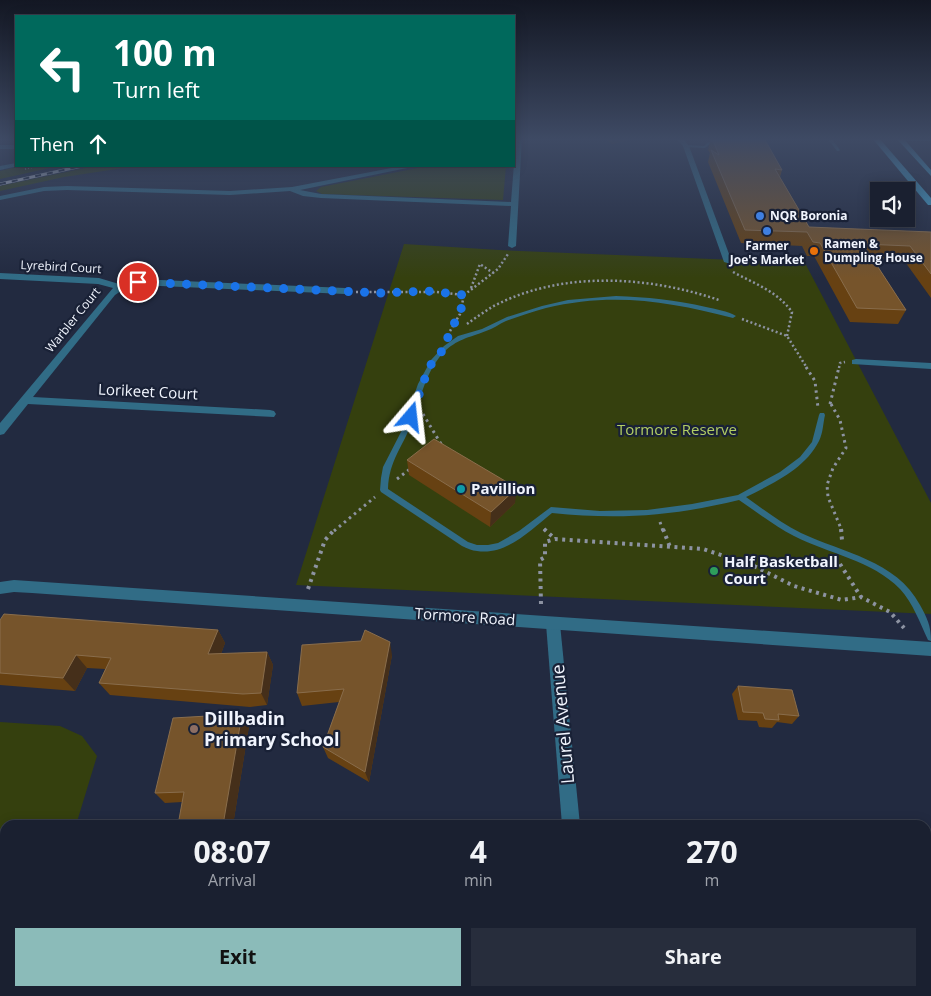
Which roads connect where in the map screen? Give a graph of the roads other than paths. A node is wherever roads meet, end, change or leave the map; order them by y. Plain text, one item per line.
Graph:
1 (315, 184) edge
2 (515, 184) edge
3 (699, 184) edge
4 (916, 184) edge
5 (291, 189) junction
6 (0, 198) edge
7 (931, 202) edge
8 (515, 204) junction
9 (512, 246) road end
10 (728, 266) road end
11 (0, 276) edge
12 (118, 288) junction
13 (345, 291) road end
14 (733, 316) road end
15 (856, 362) road end
16 (931, 366) edge
17 (25, 400) junction
18 (270, 414) dead end
19 (822, 415) road end
20 (0, 431) edge
21 (740, 497) junction
22 (0, 588) edge
23 (553, 624) junction
24 (931, 637) edge
25 (931, 649) edge
26 (571, 820) edge

1 - 5 street
2 - 8 street
3 - 10 street
4 - 7 main road
5 - 6 street
5 - 8 street
8 - 9 street
11 - 12 street, Lyrebird Court
12 - 13 street, Warbler Court
12 - 17 street, Warbler Court
14 - 21 lane
15 - 16 street
17 - 18 street, Lorikeet Court
17 - 20 street, Warbler Court
19 - 21 lane
21 - 24 lane
22 - 23 street, Tormore Road
23 - 25 street, Tormore Road
23 - 26 street, Laurel Avenue

